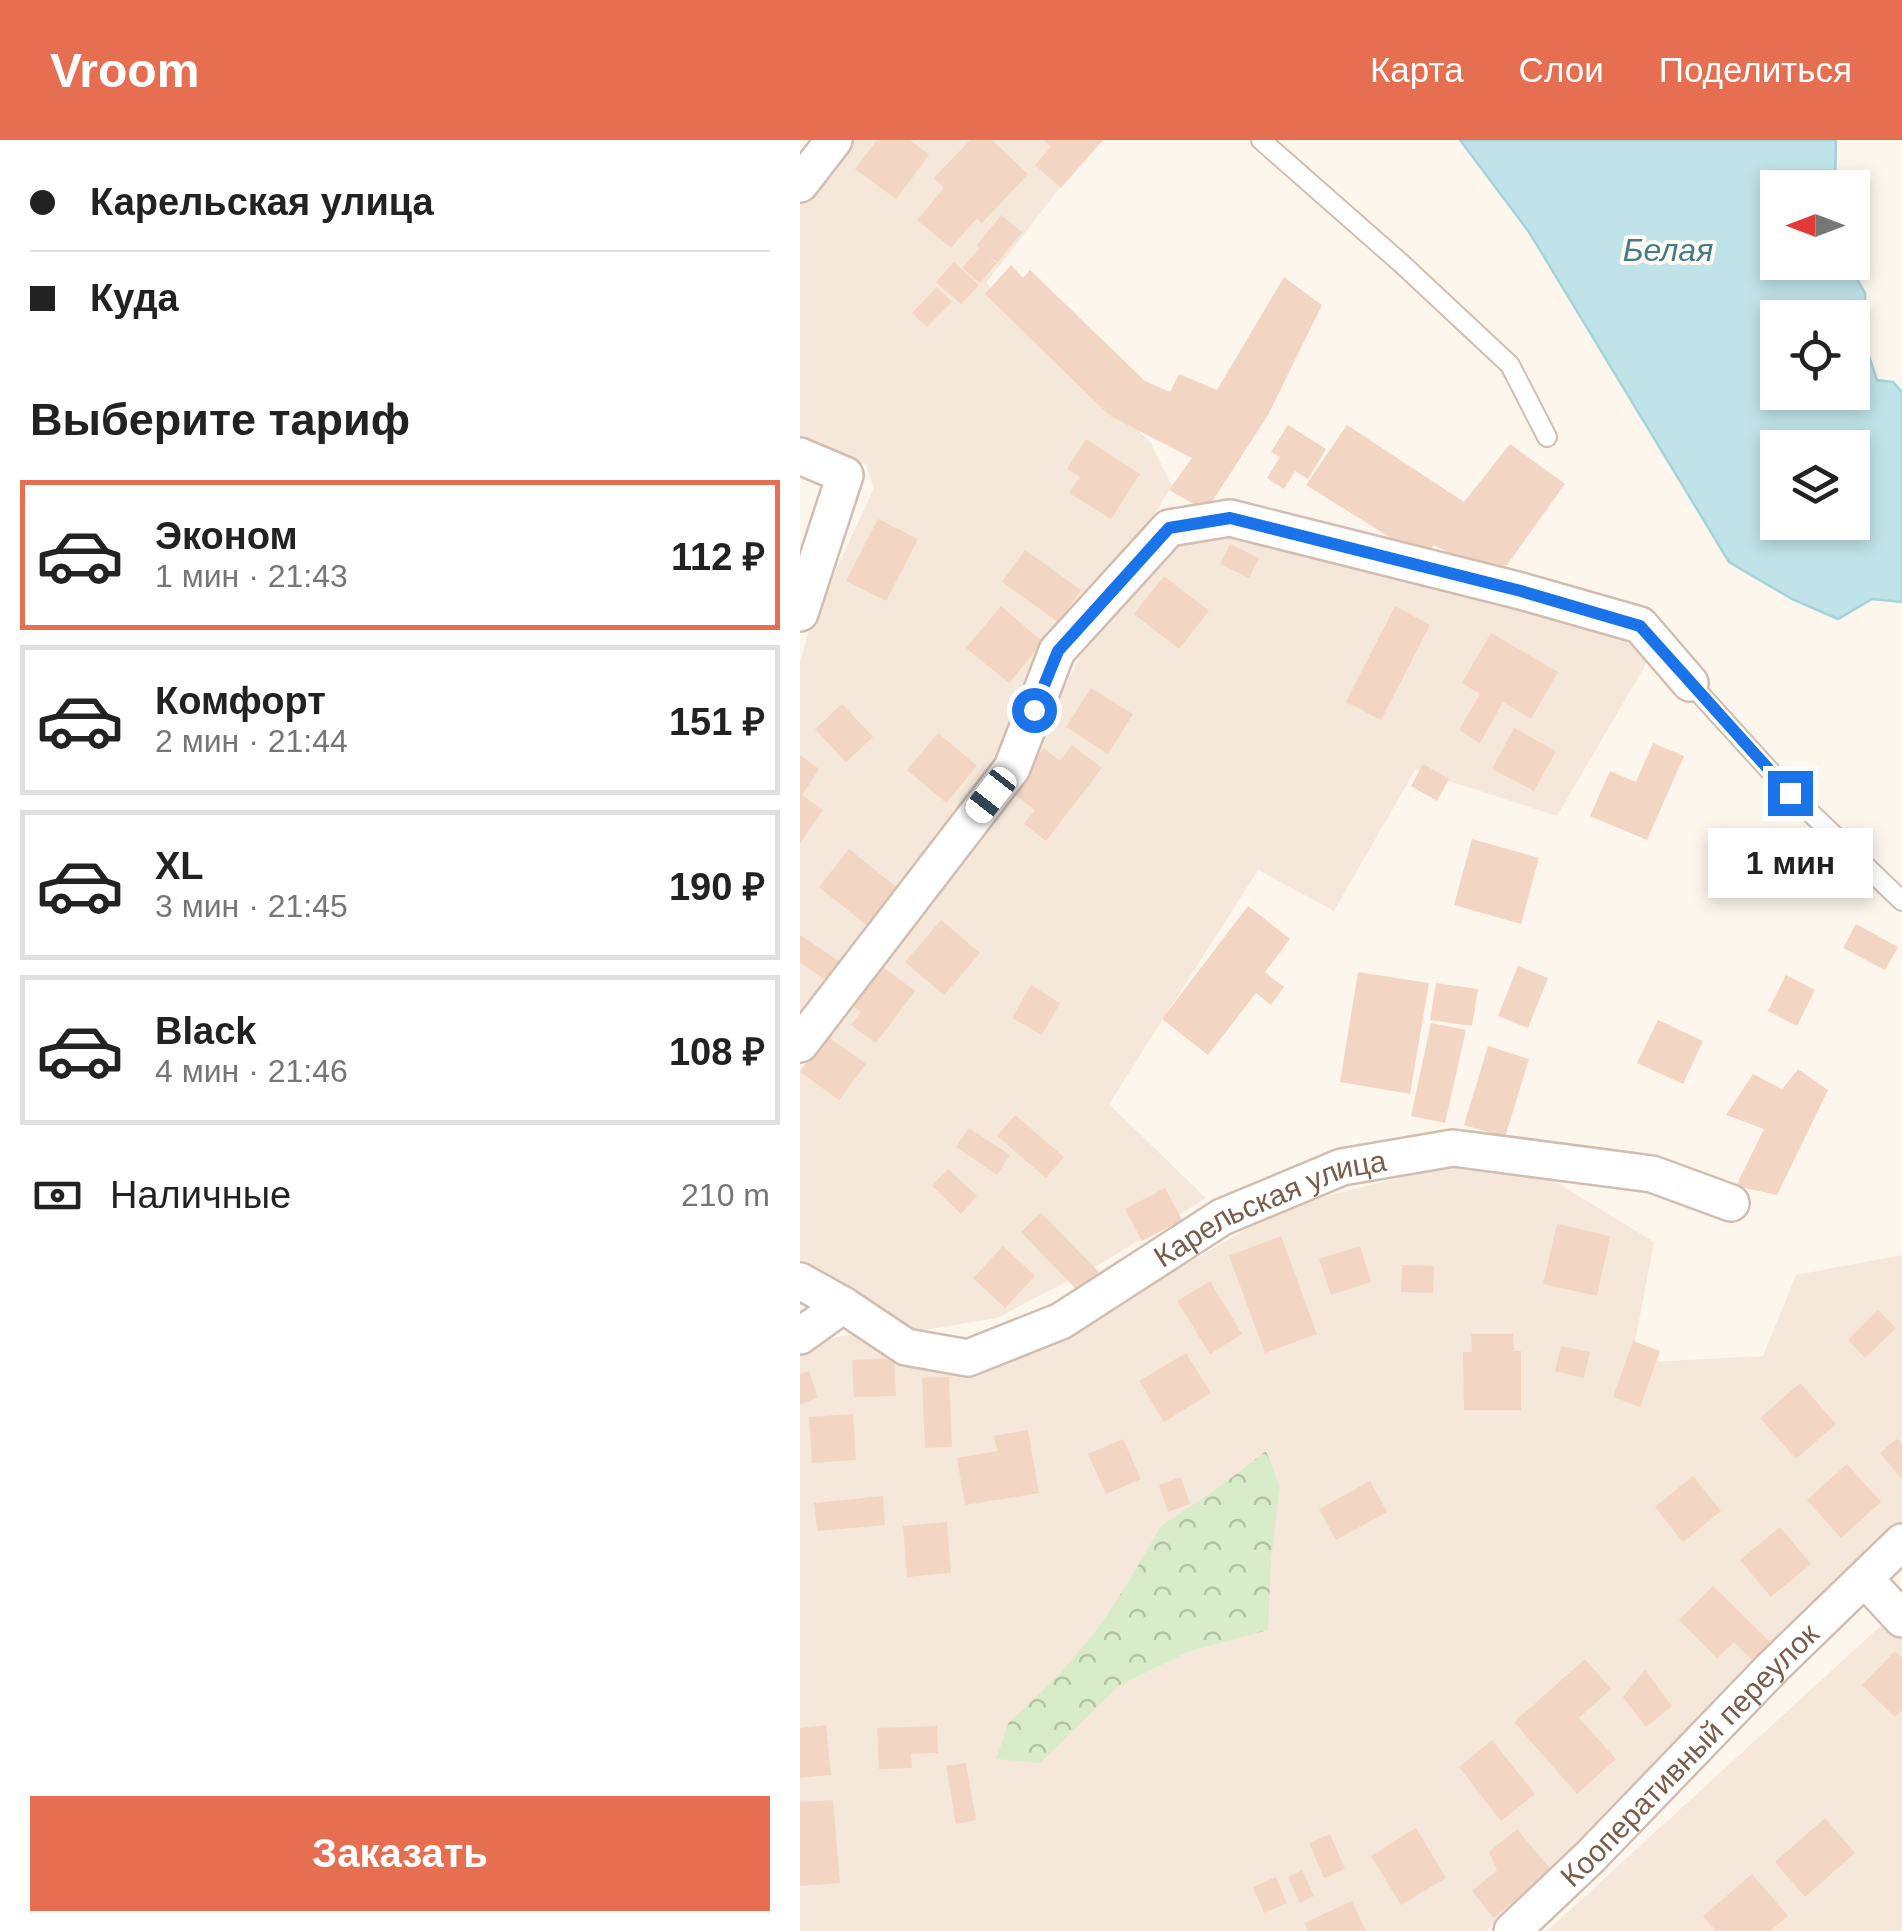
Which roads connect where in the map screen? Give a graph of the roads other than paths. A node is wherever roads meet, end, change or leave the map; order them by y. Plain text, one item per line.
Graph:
1 (834, 140) edge
2 (1261, 140) edge
3 (800, 184) edge
4 (1547, 437) dead end
5 (800, 456) edge
6 (800, 613) edge
7 (1690, 683) joint
8 (1902, 901) edge
9 (800, 1044) edge
10 (1731, 1203) dead end
11 (800, 1281) edge
12 (843, 1305) junction
13 (800, 1336) edge
14 (1902, 1542) edge
15 (1865, 1578) junction
16 (1902, 1619) edge
17 (1512, 1931) edge

1 - 3 street
2 - 4 lane
5 - 6 street
7 - 8 lane
7 - 9 street
10 - 12 street, Карельская улица
11 - 12 street, Карельская улица
12 - 13 street
14 - 15 street, Кооперативный переулок
15 - 16 street
15 - 17 street, Кооперативный переулок

